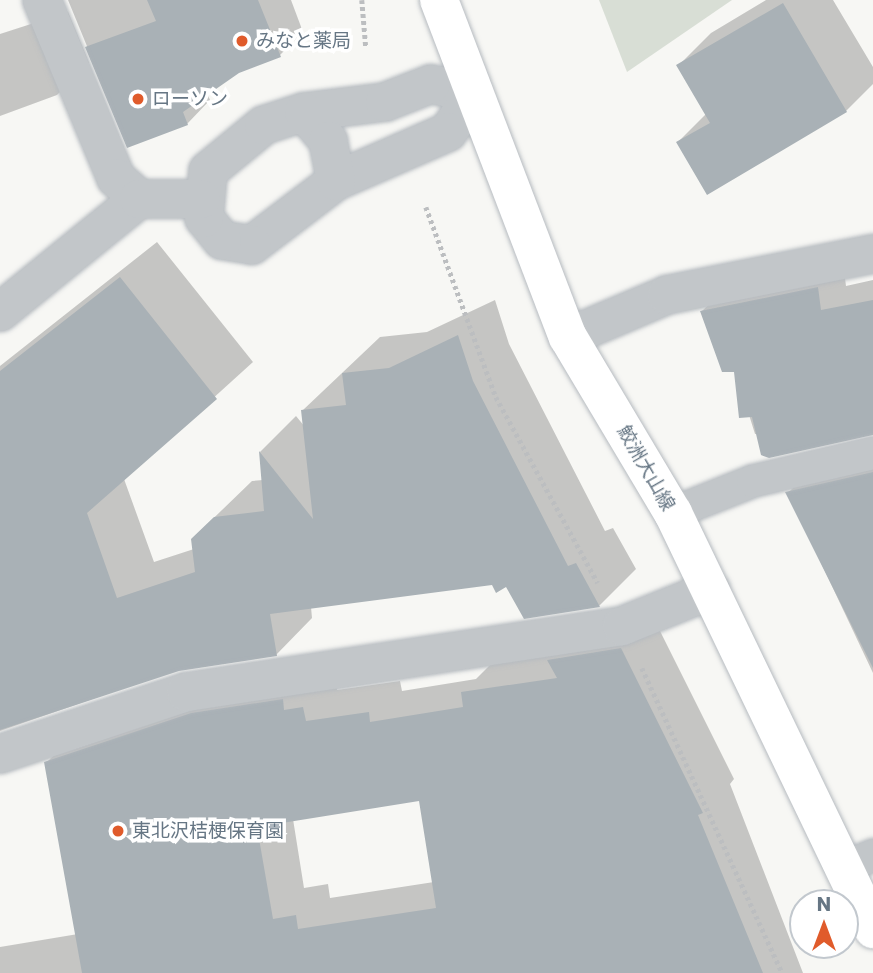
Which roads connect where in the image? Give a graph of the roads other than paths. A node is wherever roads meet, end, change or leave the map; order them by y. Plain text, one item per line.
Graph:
1 (42, 0) edge
2 (439, 0) edge
3 (474, 94) junction
4 (304, 112) junction
5 (336, 181) junction
6 (139, 199) junction
7 (201, 199) junction
8 (873, 254) edge
9 (0, 312) edge
10 (568, 337) junction
11 (873, 453) edge
12 (673, 513) junction
13 (711, 590) junction
14 (0, 754) edge
15 (858, 862) edge
16 (873, 929) edge

1 - 6 street
2 - 3 main road, 鮫洲大山線
3 - 4 street
3 - 5 street
3 - 10 main road, 鮫洲大山線
4 - 5 street
4 - 7 street
5 - 7 street
6 - 7 street
6 - 9 street
8 - 10 street
10 - 12 main road, 鮫洲大山線
11 - 12 lane
12 - 13 main road, 鮫洲大山線
13 - 14 street
13 - 15 main road, 鮫洲大山線
15 - 16 main road, 鮫洲大山線

